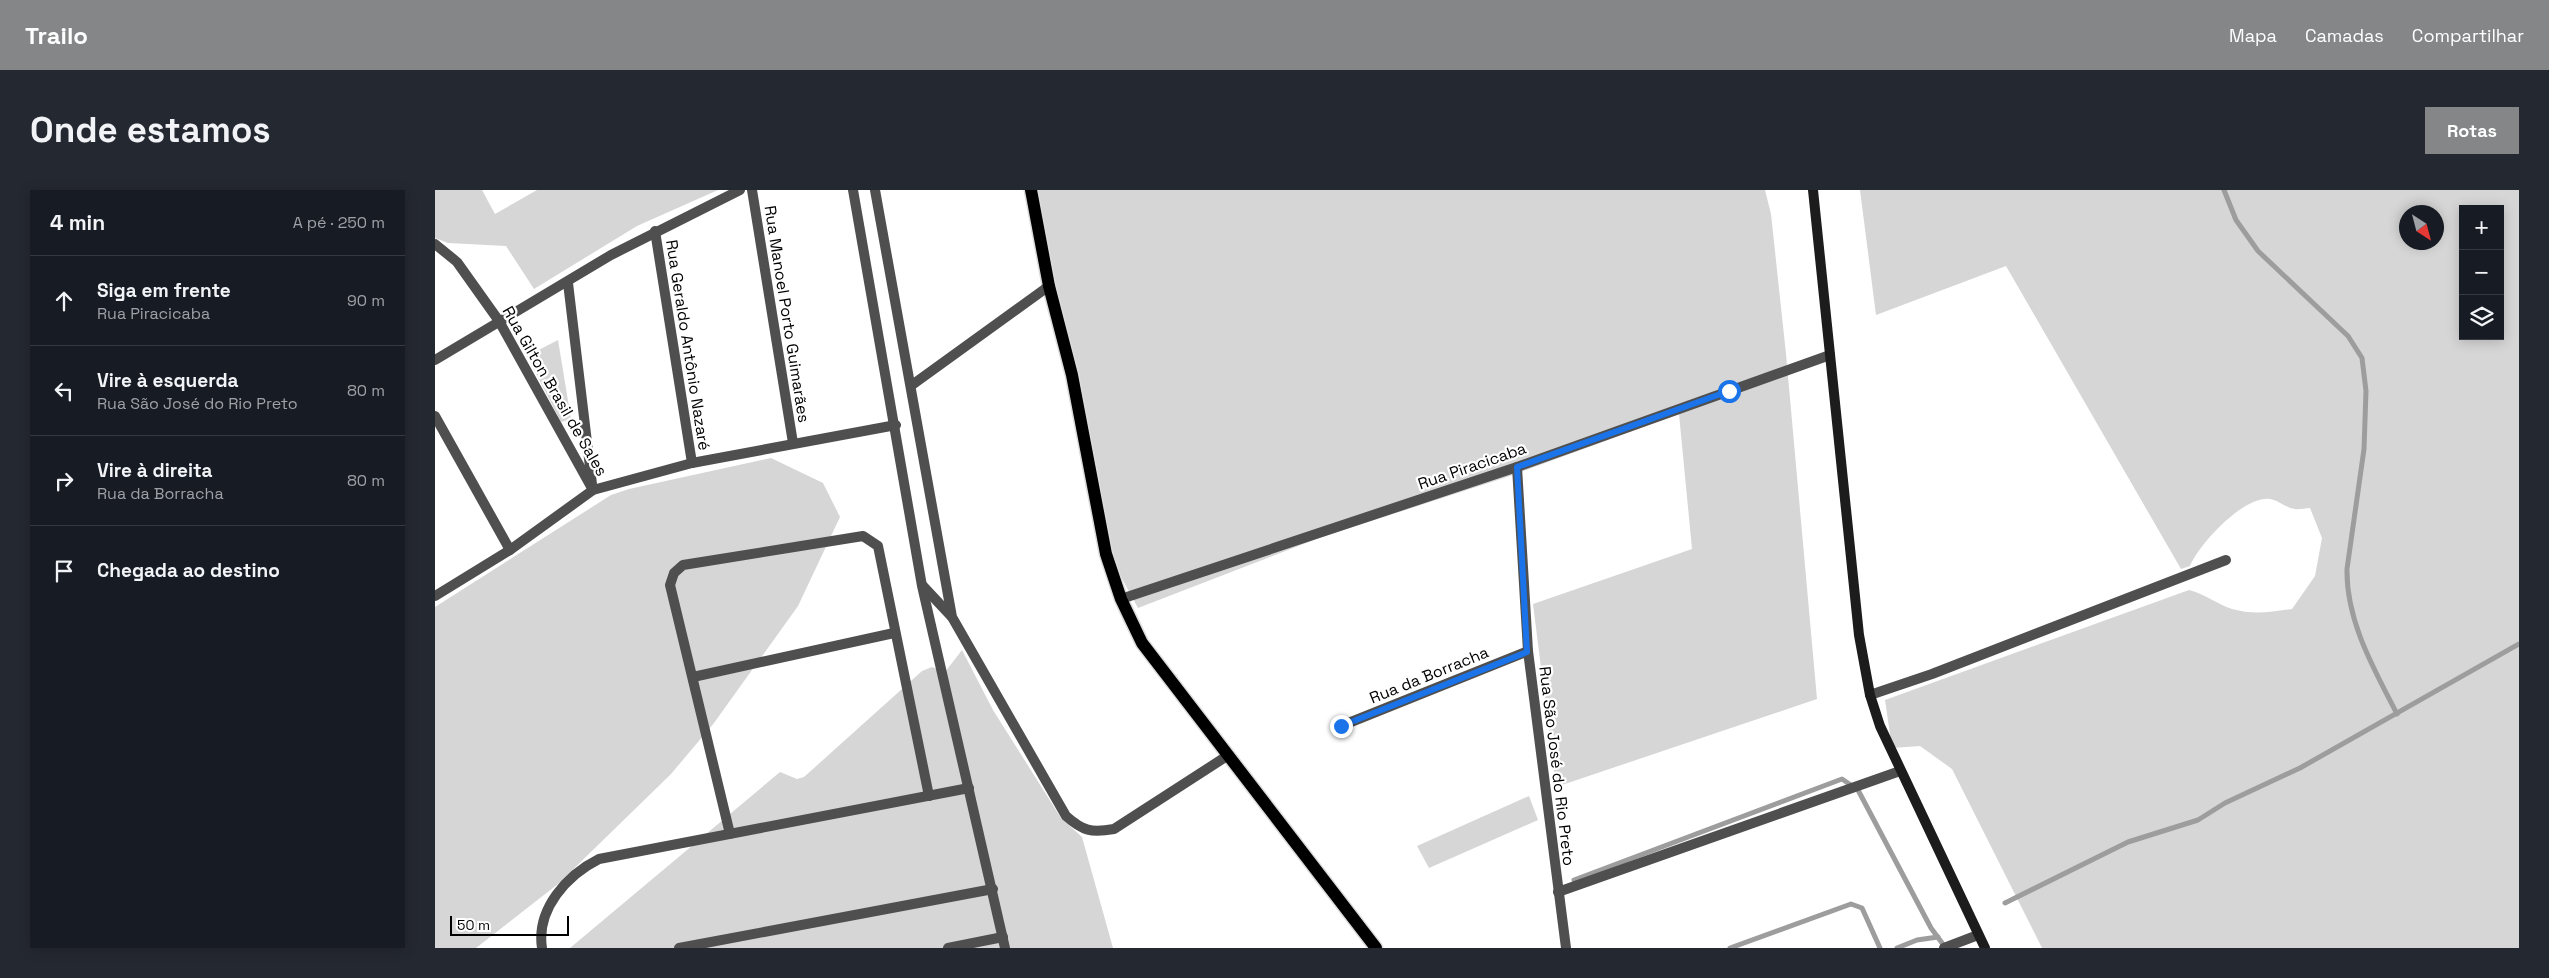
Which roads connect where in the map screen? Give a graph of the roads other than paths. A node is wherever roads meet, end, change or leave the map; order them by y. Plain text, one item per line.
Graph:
1 (740, 190) edge
2 (752, 190) edge
3 (853, 190) edge
4 (875, 190) edge
5 (1031, 190) edge
6 (1813, 190) edge
7 (655, 231) junction
8 (436, 244) edge
9 (568, 282) junction
10 (1049, 286) junction
11 (499, 321) junction
12 (1830, 355) junction
13 (435, 360) edge
14 (912, 385) junction
15 (435, 416) edge
16 (896, 425) junction
17 (793, 443) junction
18 (692, 463) junction
19 (1517, 467) junction
20 (593, 490) junction
21 (510, 550) junction
22 (2226, 560) dead end
23 (922, 586) junction
24 (435, 596) edge
25 (1121, 599) junction
26 (952, 617) junction
27 (894, 634) junction
28 (1527, 652) junction
29 (693, 677) junction
30 (1870, 695) junction
31 (1341, 726) dead end
32 (1227, 756) junction
33 (1899, 771) junction
34 (969, 788) junction
35 (929, 796) junction
36 (730, 834) junction
37 (993, 889) junction
38 (1558, 892) junction
39 (1978, 935) junction
40 (1003, 937) junction
41 (542, 948) edge
42 (679, 948) edge
43 (948, 948) edge
44 (1005, 948) edge
45 (1376, 948) edge
46 (1566, 948) edge
47 (1944, 948) edge
48 (1985, 948) edge

1 - 7 street
2 - 17 street, Rua Manoel Porto Guimarães
3 - 16 street
4 - 14 street
5 - 10 main road
6 - 12 main road
7 - 9 street
7 - 18 street, Rua Geraldo Antônio Nazaré
8 - 11 street, Rua Gilton Brasil de Sales
9 - 11 street
9 - 20 street, Rua Gilton Brasil de Sales
10 - 14 street
10 - 25 main road
11 - 13 street
11 - 20 street, Rua Gilton Brasil de Sales
12 - 19 street, Rua Piracicaba
12 - 30 main road
14 - 26 street
15 - 21 street
16 - 17 street
16 - 23 street
17 - 18 street
18 - 20 street
19 - 25 street, Rua Piracicaba
19 - 28 street, Rua São José do Rio Preto
20 - 21 street
21 - 24 street
22 - 30 street
23 - 26 street
23 - 34 street
25 - 32 main road
26 - 32 street
27 - 29 street
27 - 29 street
27 - 35 street
28 - 31 street, Rua da Borracha
28 - 38 street, Rua São José do Rio Preto
29 - 36 street
30 - 33 main road
32 - 45 main road
33 - 38 street
33 - 39 main road
34 - 35 street
34 - 37 street
35 - 36 street
36 - 41 street
37 - 40 street
37 - 42 street
38 - 46 street, Rua São José do Rio Preto
39 - 47 street
39 - 48 main road
40 - 43 street
40 - 44 street

